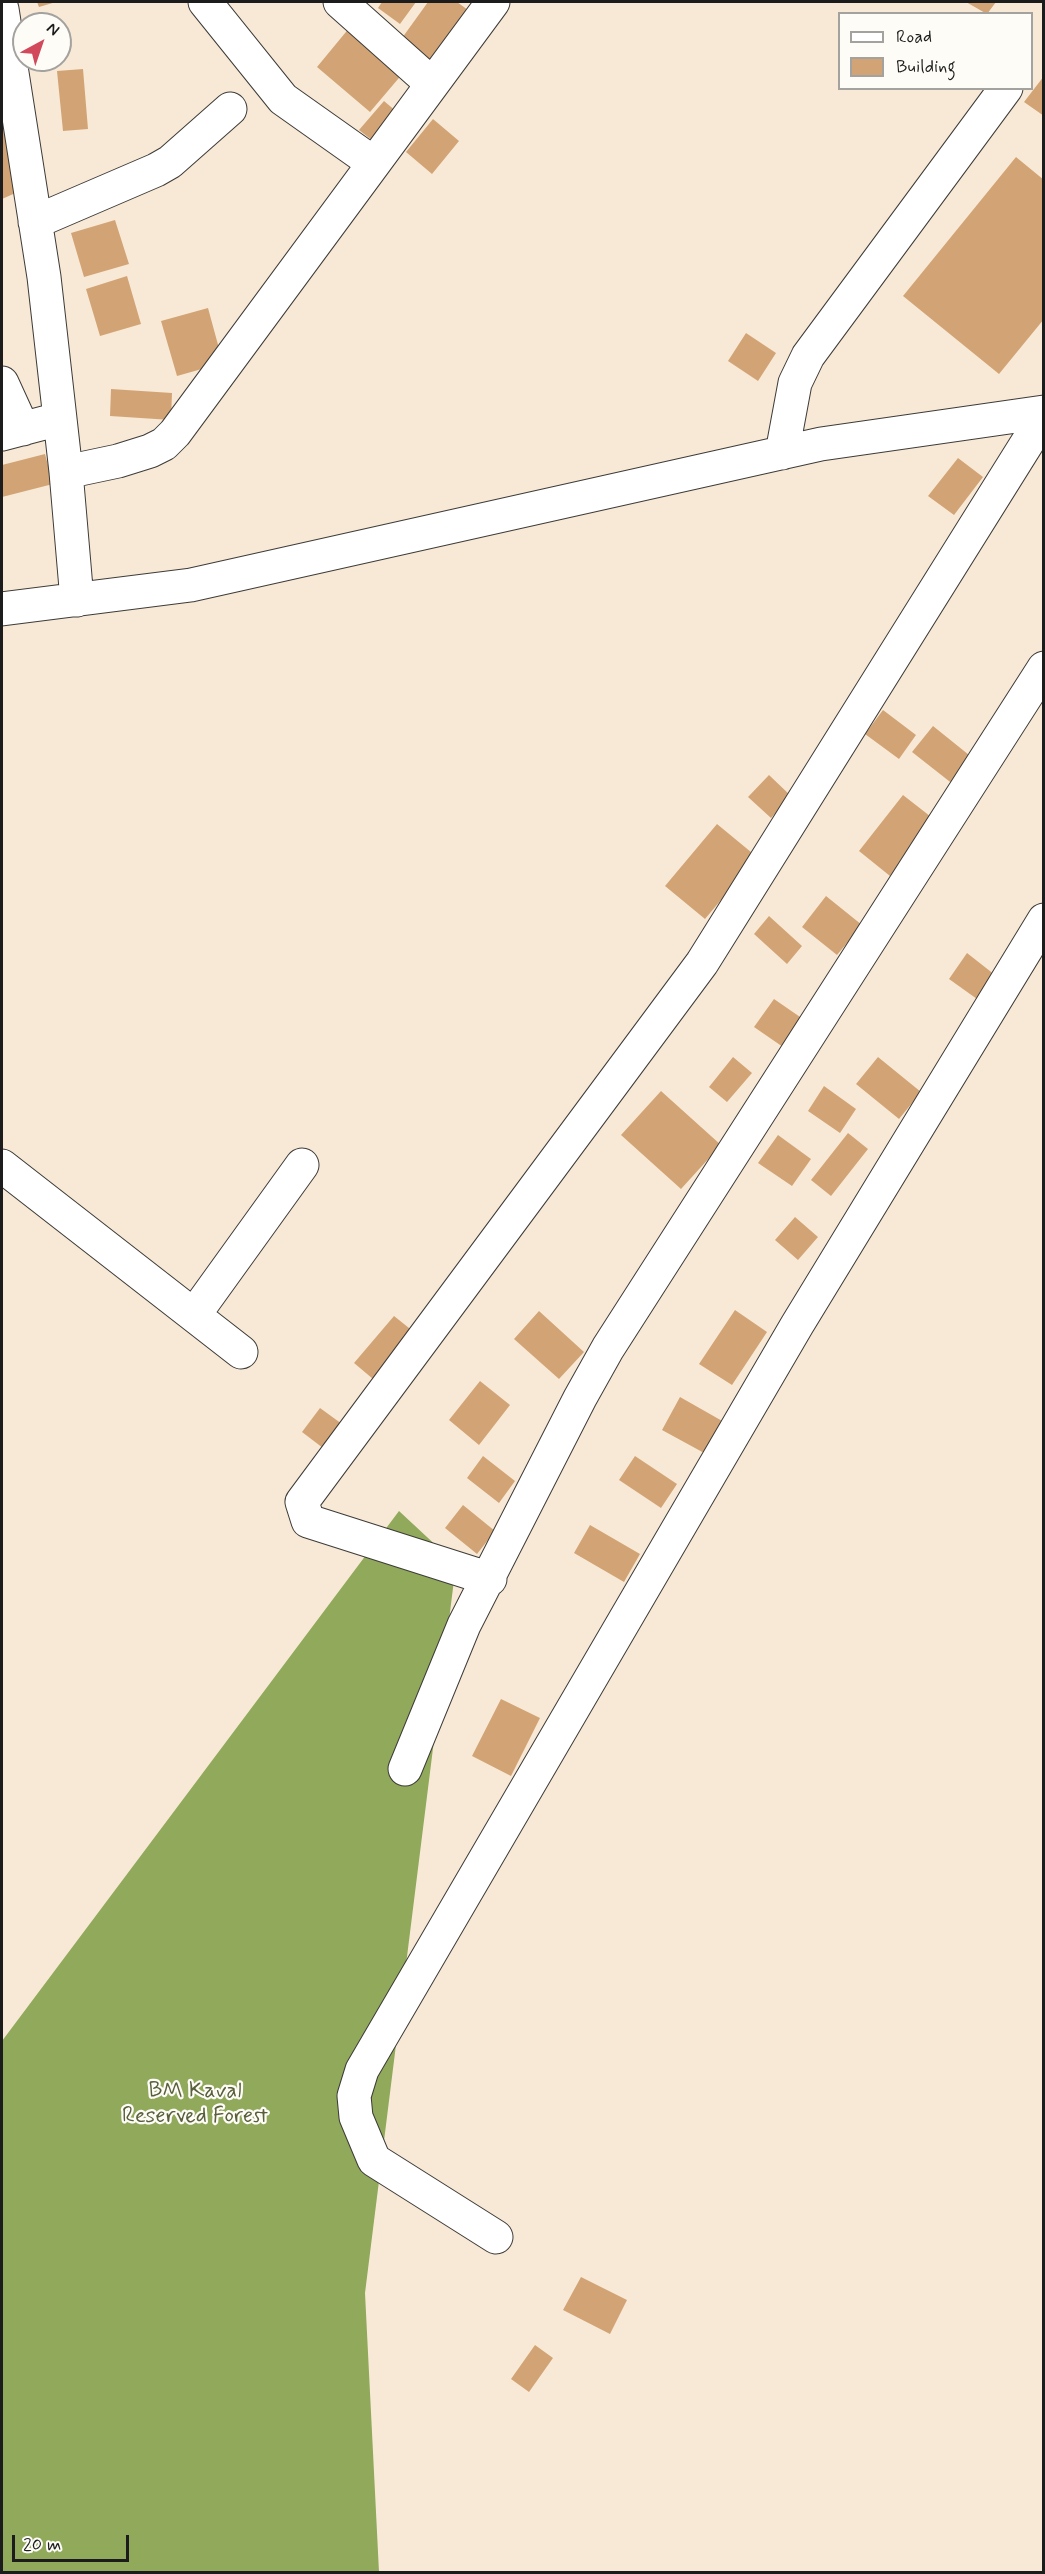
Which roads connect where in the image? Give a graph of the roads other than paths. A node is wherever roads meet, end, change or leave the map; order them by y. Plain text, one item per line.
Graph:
1 (205, 2) edge
2 (340, 2) edge
3 (479, 7) edge
4 (2, 9) edge
5 (430, 83) junction
6 (1005, 90) edge
7 (230, 109) dead end
8 (372, 162) junction
9 (35, 222) junction
10 (2, 384) edge
11 (1044, 414) edge
12 (59, 419) junction
13 (12, 431) edge
14 (782, 453) junction
15 (66, 472) junction
16 (77, 600) junction
17 (2, 609) edge
18 (1044, 668) edge
19 (1044, 920) edge
20 (2, 1166) edge
21 (302, 1166) dead end
22 (194, 1315) junction
23 (241, 1352) dead end
24 (490, 1579) junction
25 (405, 1769) dead end
26 (496, 2237) dead end

1 - 8 street
2 - 5 street
3 - 5 street
4 - 9 street
5 - 8 street
6 - 14 street
7 - 9 street
8 - 15 street
9 - 12 street
10 - 13 street
11 - 14 street
11 - 24 street
12 - 13 street
12 - 15 street
14 - 16 street
15 - 16 street
16 - 17 street
18 - 24 street
19 - 26 street
20 - 22 street
21 - 22 street
22 - 23 street
24 - 25 street

